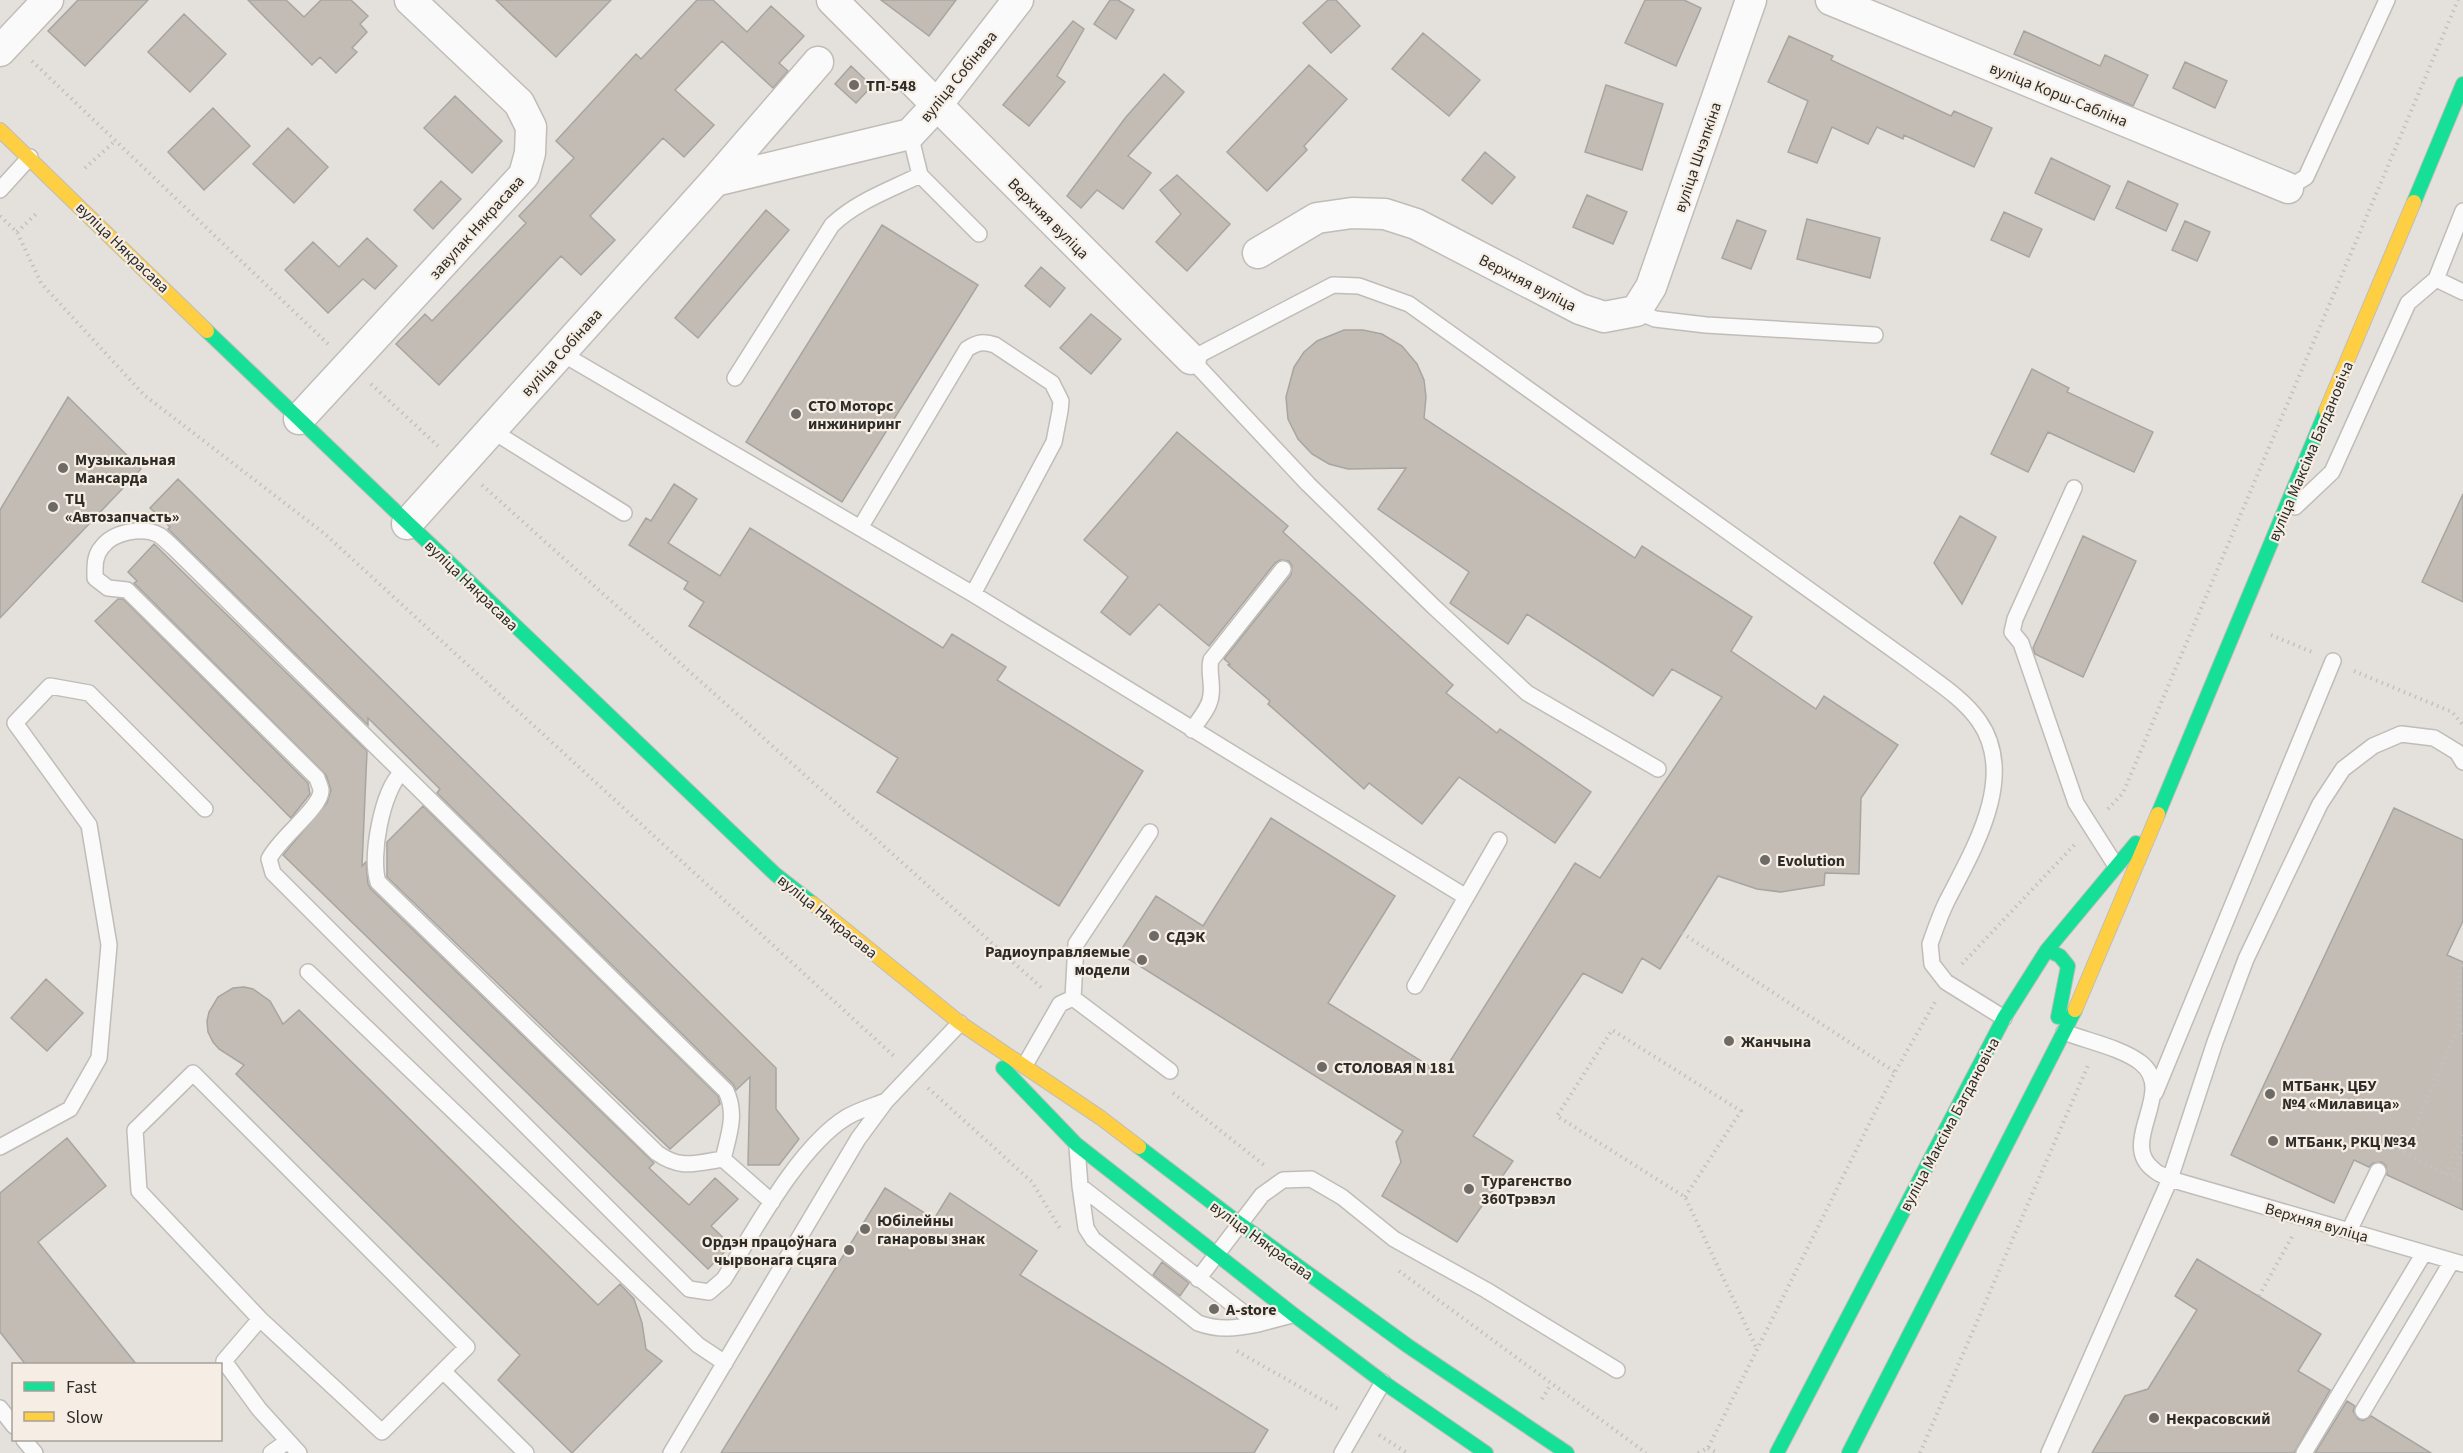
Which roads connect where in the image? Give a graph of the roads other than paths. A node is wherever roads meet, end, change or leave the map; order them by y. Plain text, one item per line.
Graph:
1 (48, 0) edge
2 (410, 0) edge
3 (832, 0) edge
4 (1018, 0) edge
5 (1751, 0) edge
6 (1831, 0) edge
7 (2387, 0) edge
8 (6, 46) edge
9 (818, 62) dead end
10 (2463, 84) edge
11 (936, 106) junction
12 (0, 130) edge
13 (910, 134) junction
14 (30, 157) junction
15 (920, 175) junction
16 (715, 181) junction
17 (2288, 188) joint
18 (0, 190) edge
19 (2463, 211) edge
20 (979, 234) dead end
21 (1258, 253) dead end
22 (2436, 279) junction
23 (2463, 292) edge
24 (1636, 312) junction
25 (1875, 335) dead end
26 (561, 353) junction
27 (1191, 358) junction
28 (735, 378) dead end
29 (299, 419) junction
30 (491, 430) junction
31 (2074, 488) dead end
32 (624, 513) dead end
33 (2280, 522) junction
34 (407, 524) junction
35 (860, 528) junction
36 (1283, 569) dead end
37 (973, 594) junction
38 (2333, 661) road end
39 (1192, 730) junction
40 (2460, 757) edge
41 (1658, 769) dead end
42 (401, 772) junction
43 (205, 809) dead end
44 (2157, 819) junction
45 (1150, 831) dead end
46 (1499, 840) dead end
47 (2116, 866) junction
48 (1466, 897) junction
49 (2047, 950) junction
50 (308, 972) dead end
51 (1415, 986) dead end
52 (1066, 1001) junction
53 (2004, 1018) junction
54 (960, 1023) junction
55 (2064, 1032) junction
56 (1025, 1065) junction
57 (2047, 1068) junction
58 (1170, 1071) dead end
59 (2154, 1095) junction
60 (886, 1101) junction
61 (1076, 1143) junction
62 (0, 1147) edge
63 (723, 1159) junction
64 (2378, 1171) dead end
65 (2170, 1179) junction
66 (1080, 1186) junction
67 (772, 1202) junction
68 (1240, 1224) junction
69 (2349, 1231) junction
70 (2424, 1253) junction
71 (1217, 1254) junction
72 (2458, 1263) edge
73 (1198, 1279) junction
74 (1294, 1315) junction
75 (260, 1319) junction
76 (1258, 1324) junction
77 (725, 1364) junction
78 (1617, 1370) dead end
79 (443, 1371) junction
80 (1383, 1382) junction
81 (0, 1408) edge
82 (2363, 1410) dead end
83 (12, 1423) edge
84 (25, 1441) edge
85 (288, 1441) junction
86 (2310, 1451) edge
87 (35, 1453) edge
88 (271, 1453) edge
89 (299, 1453) edge
90 (526, 1453) edge
91 (671, 1453) edge
92 (1342, 1453) edge
93 (1486, 1453) edge
94 (1567, 1453) edge
95 (1777, 1453) edge
96 (1849, 1453) edge
97 (2049, 1453) edge

1 - 8 street
2 - 29 street, завулак Някрасава
3 - 11 street, Верхняя вуліца
4 - 11 street, вуліца Собінава
5 - 24 street, вуліца Шчэпкіна
6 - 17 street, вуліца Корш-Сабліна
7 - 17 lane
9 - 16 street, вуліца Собінава
10 - 33 main road, вуліца Максіма Багдановіча
11 - 13 street, вуліца Собінава
11 - 27 street, Верхняя вуліца
12 - 14 main road, вуліца Някрасава
13 - 15 lane
13 - 16 street, вуліца Собінава
14 - 18 lane
14 - 29 main road, вуліца Някрасава
15 - 20 lane
15 - 28 lane
16 - 26 street, вуліца Собінава
19 - 22 lane
21 - 24 street, Верхняя вуліца
22 - 23 lane
22 - 33 lane
24 - 25 lane
26 - 30 street, вуліца Собінава
26 - 35 lane
27 - 41 lane, Верхняя вуліца
27 - 53 lane
29 - 34 main road, вуліца Някрасава
30 - 32 lane
30 - 34 street, вуліца Собінава
31 - 47 lane
33 - 44 main road, вуліца Максіма Багдановіча
34 - 54 main road, вуліца Някрасава
35 - 37 lane
35 - 37 lane
36 - 39 lane
37 - 39 lane
38 - 59 lane
39 - 48 lane
40 - 65 lane
42 - 63 lane
42 - 63 lane
42 - 67 lane
43 - 62 lane
44 - 47 main road, вуліца Максіма Багдановіча
44 - 55 main road, вуліца Максіма Багдановіча
45 - 52 lane
46 - 48 lane
47 - 49 main road, вуліца Максіма Багдановіча
48 - 51 lane
49 - 53 main road, вуліца Максіма Багдановіча
49 - 57 main road
50 - 77 lane
52 - 56 lane
52 - 58 lane
53 - 95 main road, вуліца Максіма Багдановіча
54 - 56 main road, вуліца Някрасава
54 - 60 lane
54 - 61 main road, вуліца Някрасава
55 - 57 main road, вуліца Максіма Багдановіча
55 - 59 lane
56 - 68 main road, вуліца Някрасава
57 - 96 main road, вуліца Максіма Багдановіча
59 - 65 lane
60 - 67 lane
60 - 77 lane
61 - 66 lane
61 - 71 main road, вуліца Някрасава
63 - 67 lane
64 - 69 lane
65 - 69 lane, Верхняя вуліца
65 - 97 lane
66 - 73 lane
66 - 76 lane
68 - 71 lane
68 - 78 lane
68 - 94 main road, вуліца Някрасава
69 - 70 lane, Верхняя вуліца
70 - 72 lane, Верхняя вуліца
70 - 86 lane
71 - 73 lane
71 - 74 main road, вуліца Някрасава
72 - 82 lane
73 - 76 lane
74 - 76 lane
74 - 80 main road, вуліца Някрасава
75 - 79 lane
75 - 79 lane
75 - 85 lane
77 - 91 lane
79 - 90 lane
80 - 92 lane
80 - 93 main road, вуліца Някрасава
81 - 83 lane
84 - 87 lane
85 - 88 lane
85 - 89 lane

